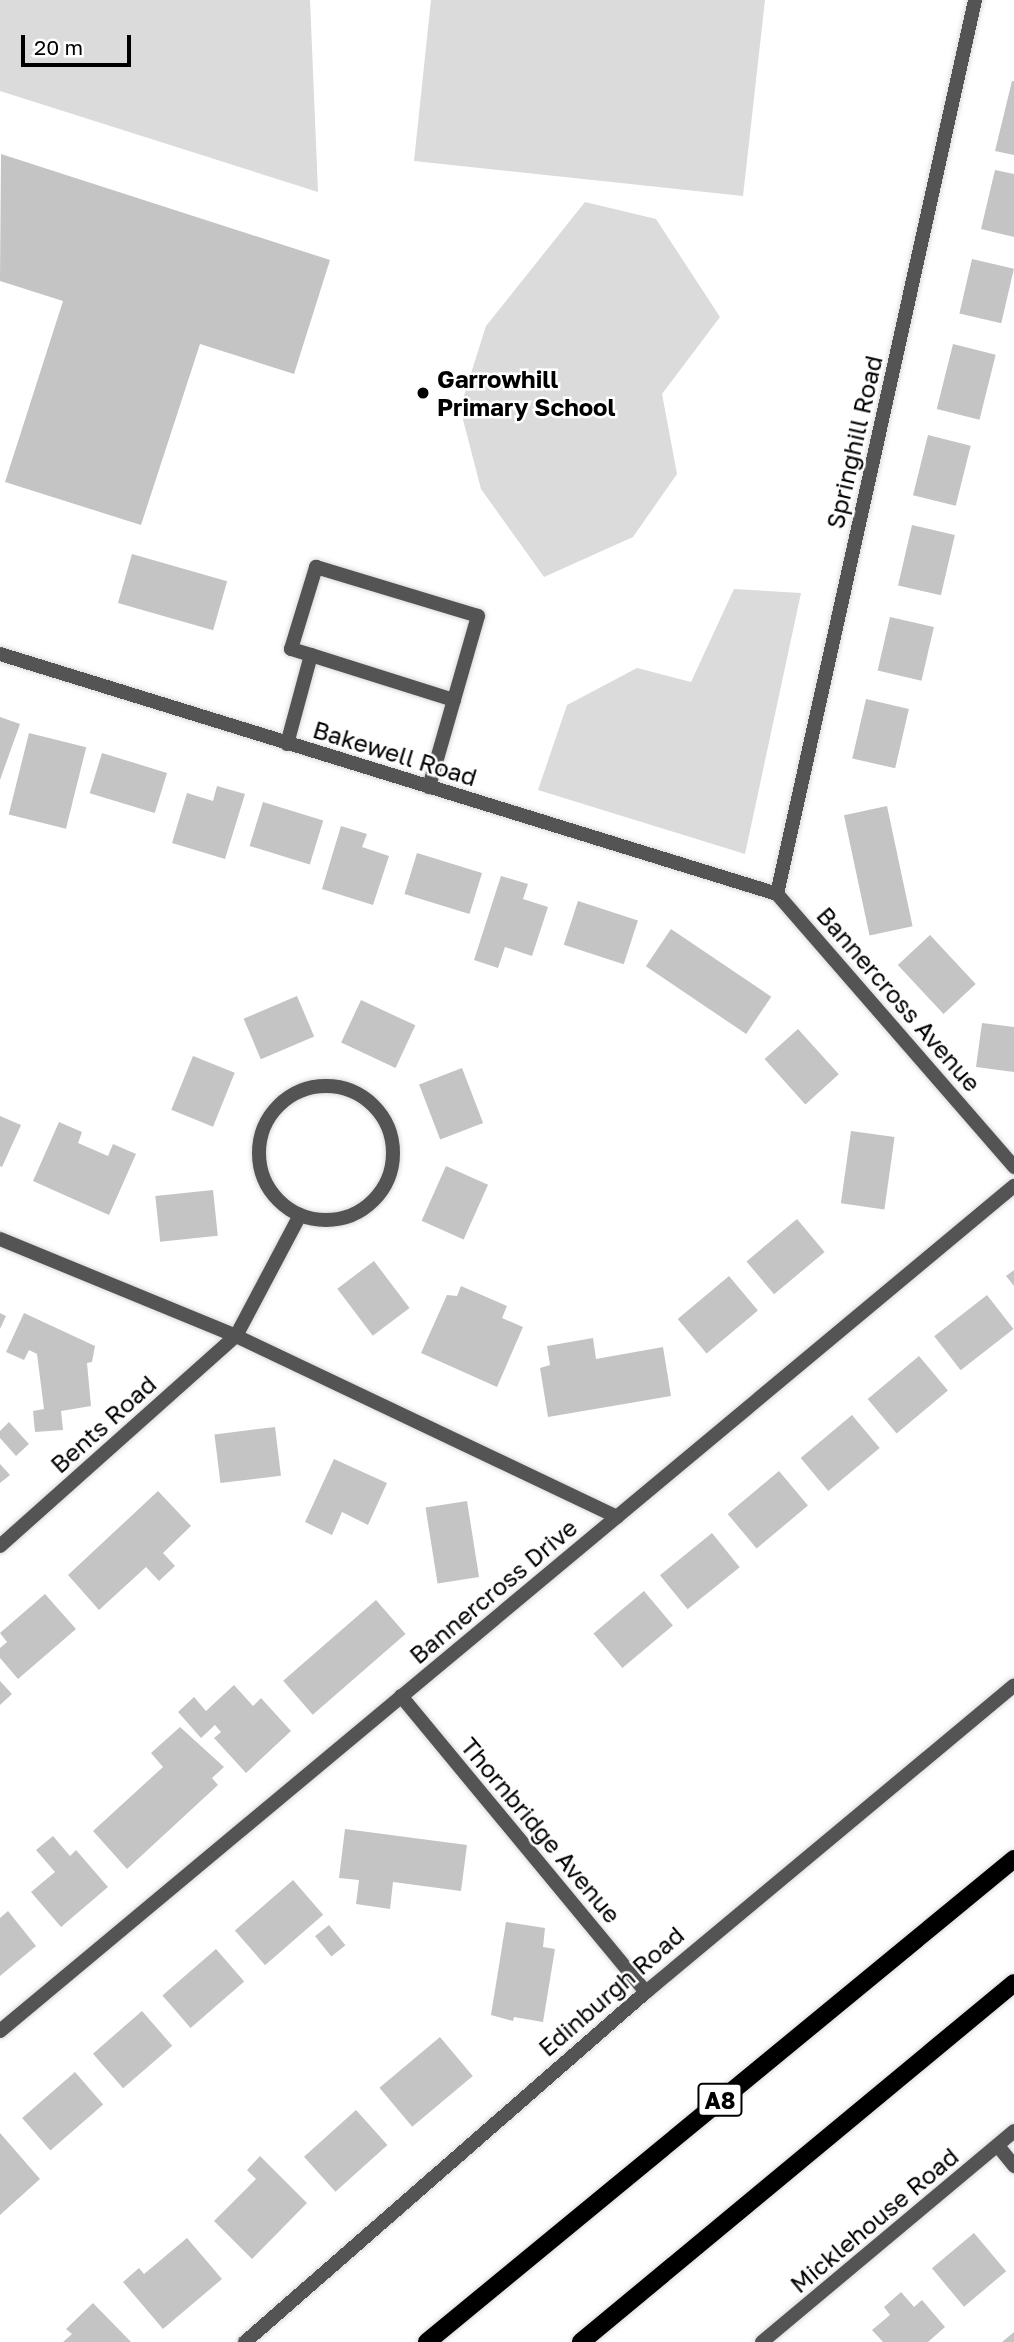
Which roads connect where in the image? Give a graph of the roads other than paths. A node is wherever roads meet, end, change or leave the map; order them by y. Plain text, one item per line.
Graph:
1 (975, 0) edge
2 (0, 654) edge
3 (311, 655) junction
4 (454, 700) junction
5 (287, 744) junction
6 (429, 787) junction
7 (777, 894) junction
8 (1014, 1167) edge
9 (1014, 1186) edge
10 (300, 1215) junction
11 (0, 1239) edge
12 (236, 1336) junction
13 (617, 1517) junction
14 (0, 1546) edge
15 (1014, 1685) edge
16 (401, 1696) junction
17 (1014, 1859) edge
18 (1014, 1983) edge
19 (646, 1992) junction
20 (0, 2031) edge
21 (1014, 2131) edge
22 (998, 2146) junction
23 (1014, 2166) edge
24 (245, 2342) edge
25 (427, 2342) edge
26 (581, 2342) edge
27 (762, 2342) edge

1 - 7 street, Springhill Road
2 - 5 street, Bakewell Road
3 - 4 street
3 - 4 street
3 - 5 street
4 - 6 street
5 - 6 street, Bakewell Road
6 - 7 street, Bakewell Road
7 - 8 street, Bannercross Avenue
9 - 13 street, Bannercross Drive
10 - 10 street
10 - 12 street
11 - 12 street
12 - 13 street
12 - 14 street, Bents Road
13 - 16 street, Bannercross Drive
15 - 19 street, Edinburgh Road
16 - 19 street, Thornbridge Avenue
16 - 20 street, Bannercross Drive
17 - 25 main road, A8
18 - 26 main road
19 - 24 street, Edinburgh Road
21 - 22 street, Micklehouse Road
22 - 23 street
22 - 27 street, Micklehouse Road

